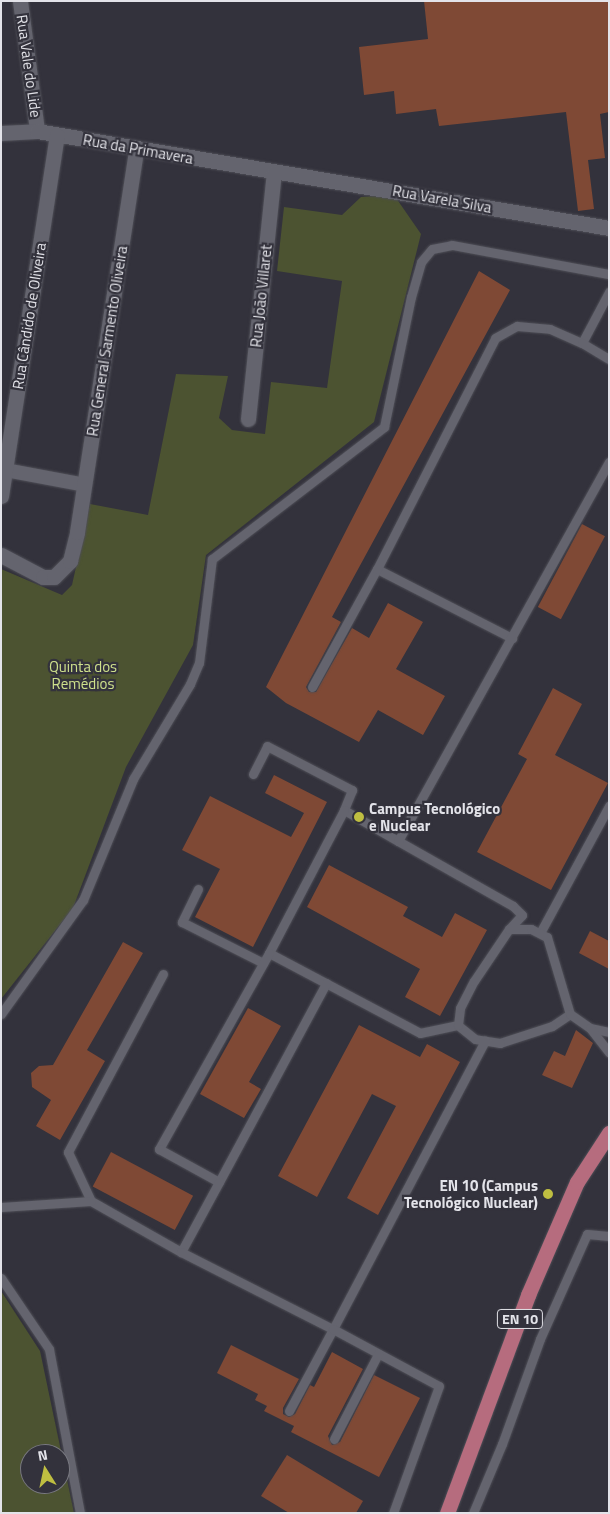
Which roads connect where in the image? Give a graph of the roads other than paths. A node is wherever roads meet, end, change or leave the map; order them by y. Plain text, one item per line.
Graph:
1 (20, 1) edge
2 (37, 131) junction
3 (1, 133) edge
4 (56, 135) junction
5 (136, 150) junction
6 (274, 172) junction
7 (609, 228) edge
8 (609, 274) edge
9 (609, 292) edge
10 (582, 342) junction
11 (609, 359) edge
12 (248, 420) dead end
13 (609, 462) edge
14 (5, 470) junction
15 (85, 485) junction
16 (1, 496) edge
17 (1, 556) edge
18 (377, 569) junction
19 (512, 638) junction
20 (312, 687) dead end
21 (253, 774) dead end
22 (609, 806) edge
23 (344, 810) junction
24 (398, 841) junction
25 (198, 889) dead end
26 (509, 929) junction
27 (540, 933) junction
28 (269, 953) junction
29 (263, 963) junction
30 (163, 974) dead end
31 (326, 983) junction
32 (1, 1014) edge
33 (570, 1014) junction
34 (458, 1025) junction
35 (590, 1028) junction
36 (609, 1032) edge
37 (486, 1041) junction
38 (609, 1052) edge
39 (609, 1133) edge
40 (219, 1182) junction
41 (91, 1201) junction
42 (1, 1207) edge
43 (609, 1236) edge
44 (181, 1252) junction
45 (1, 1278) edge
46 (333, 1329) junction
47 (378, 1354) junction
48 (289, 1411) dead end
49 (334, 1439) dead end
50 (80, 1513) edge
51 (394, 1513) edge
52 (446, 1513) edge
53 (473, 1513) edge

1 - 2 street, Rua Vale do Lide
2 - 3 street, Rua da Primavera
2 - 4 street, Rua da Primavera
4 - 5 street, Rua da Primavera
4 - 14 street, Rua Cândido de Oliveira
5 - 6 street, Rua da Primavera
5 - 15 street, Rua General Sarmento Oliveira
6 - 7 street, Rua Varela Silva
6 - 12 street, Rua João Villaret
8 - 32 lane
9 - 10 lane
10 - 11 lane
10 - 18 lane
13 - 19 lane
14 - 15 street
14 - 16 street, Rua Cândido de Oliveira
15 - 17 street, Rua General Sarmento Oliveira
18 - 19 lane
18 - 20 lane
19 - 24 lane
21 - 23 lane
22 - 27 lane
23 - 24 lane
23 - 28 lane
24 - 26 lane
25 - 29 lane
26 - 27 lane
26 - 34 lane
27 - 33 lane
28 - 29 lane
28 - 31 lane
29 - 40 lane
30 - 41 lane
31 - 34 lane
31 - 40 lane
33 - 35 lane
33 - 37 lane
34 - 37 lane
35 - 36 lane
35 - 38 lane
37 - 46 lane
39 - 52 main road, EN 10
40 - 44 lane
41 - 42 lane
41 - 44 lane
43 - 53 lane
44 - 46 lane
45 - 50 lane
46 - 47 lane
46 - 48 lane
47 - 49 lane
47 - 51 lane

